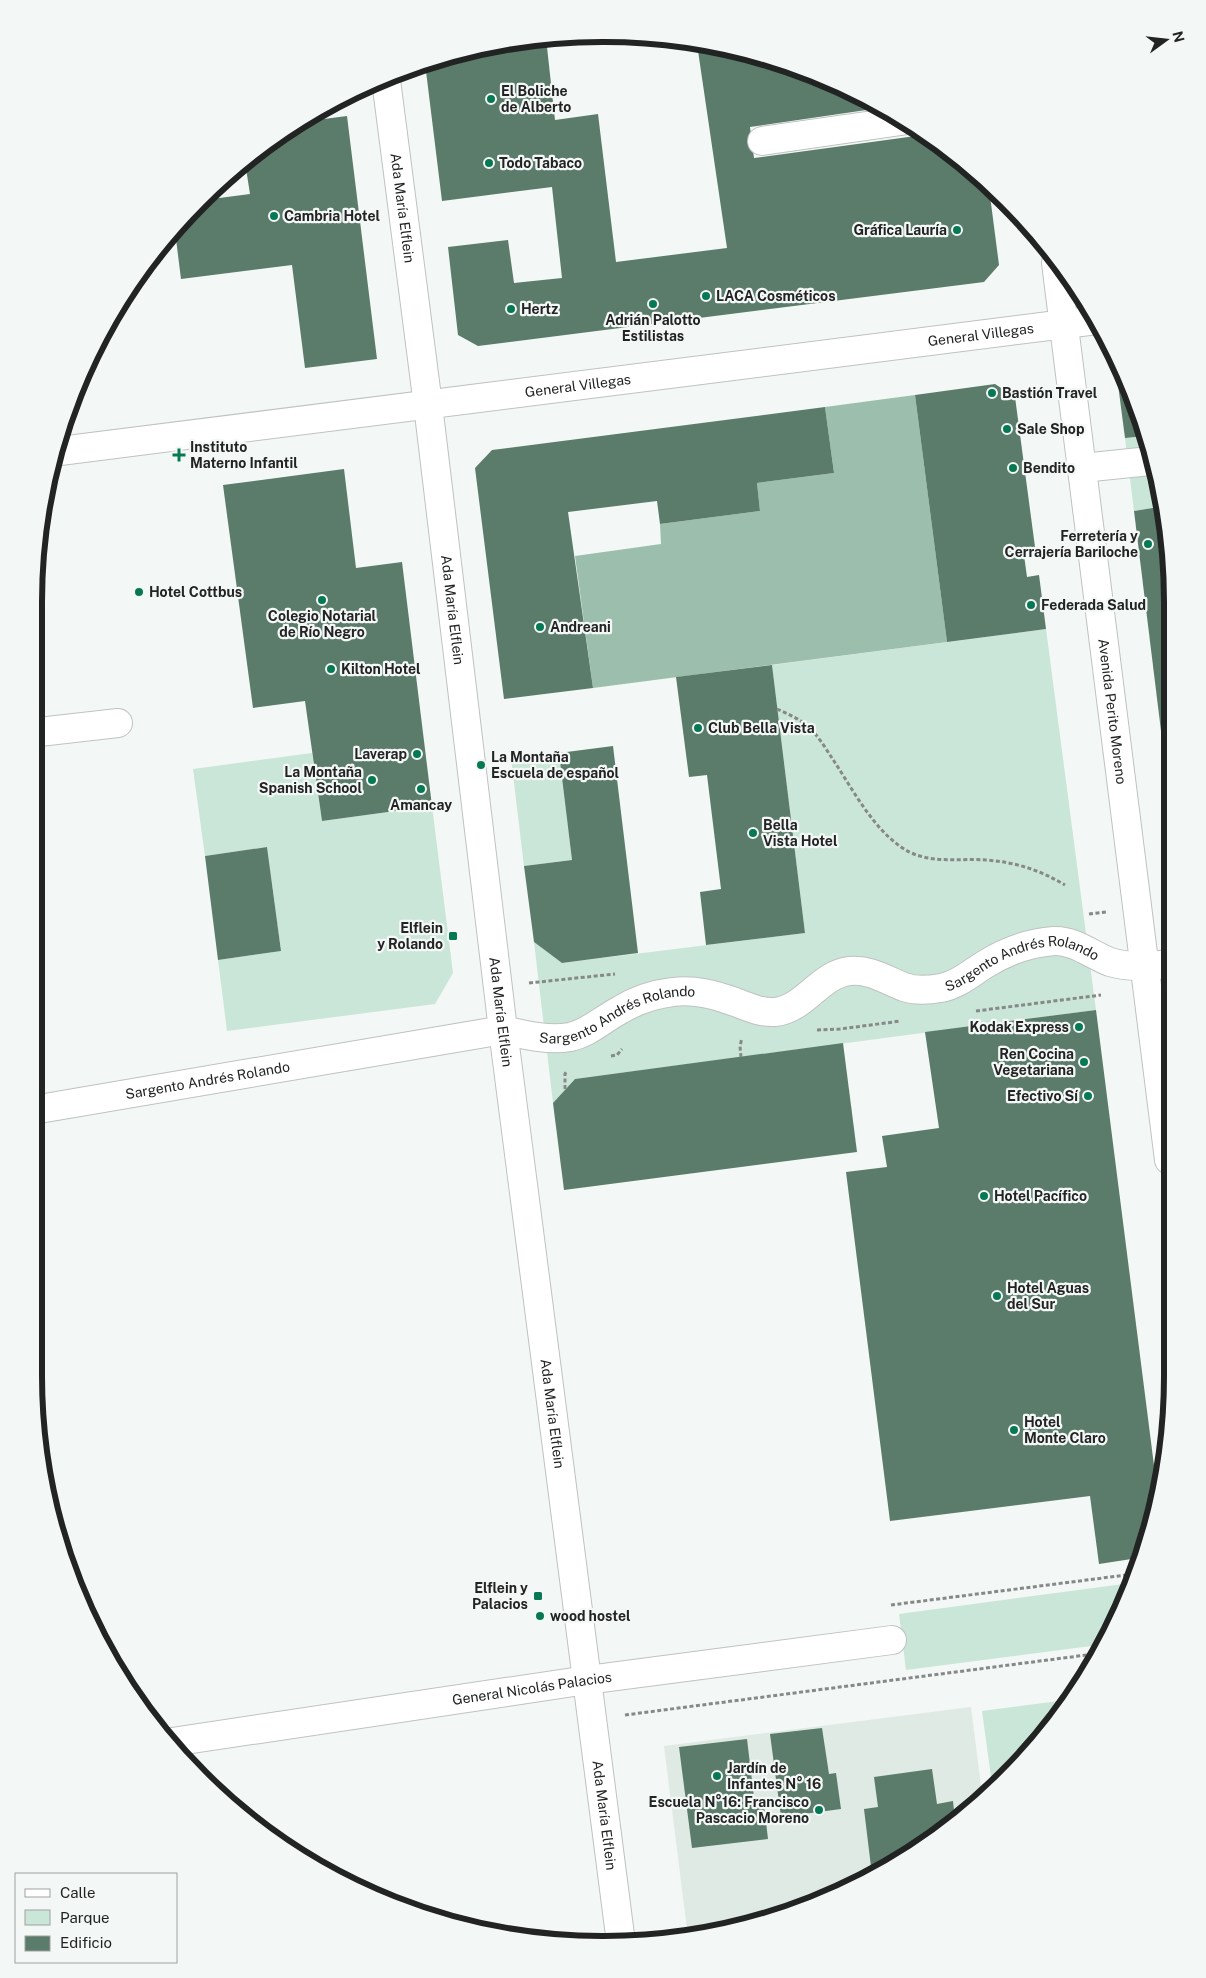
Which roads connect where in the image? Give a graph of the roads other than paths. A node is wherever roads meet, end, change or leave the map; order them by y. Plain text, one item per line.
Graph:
1 (387, 86) edge
2 (892, 123) edge
3 (762, 141) dead end
4 (1058, 276) edge
5 (1087, 321) edge
6 (1064, 324) junction
7 (428, 405) junction
8 (64, 449) edge
9 (1145, 462) edge
10 (1082, 468) junction
11 (118, 723) dead end
12 (43, 732) edge
13 (1156, 966) edge
14 (503, 1030) junction
15 (1164, 1085) edge
16 (43, 1108) edge
17 (892, 1640) dead end
18 (588, 1680) junction
19 (179, 1741) edge
20 (620, 1935) edge

1 - 7 street, Ada María Elflein
2 - 3 street
4 - 6 street, Avenida Perito Moreno
5 - 6 street, General Villegas
6 - 7 street, General Villegas
6 - 10 street, Avenida Perito Moreno
7 - 8 street, General Villegas
7 - 14 street, Ada María Elflein
9 - 10 street
10 - 13 street, Avenida Perito Moreno
11 - 12 street
13 - 14 street, Sargento Andrés Rolando
13 - 15 street, Avenida Perito Moreno
14 - 16 street, Sargento Andrés Rolando
14 - 18 street, Ada María Elflein
17 - 18 street, General Nicolás Palacios
18 - 19 street, General Nicolás Palacios
18 - 20 street, Ada María Elflein

